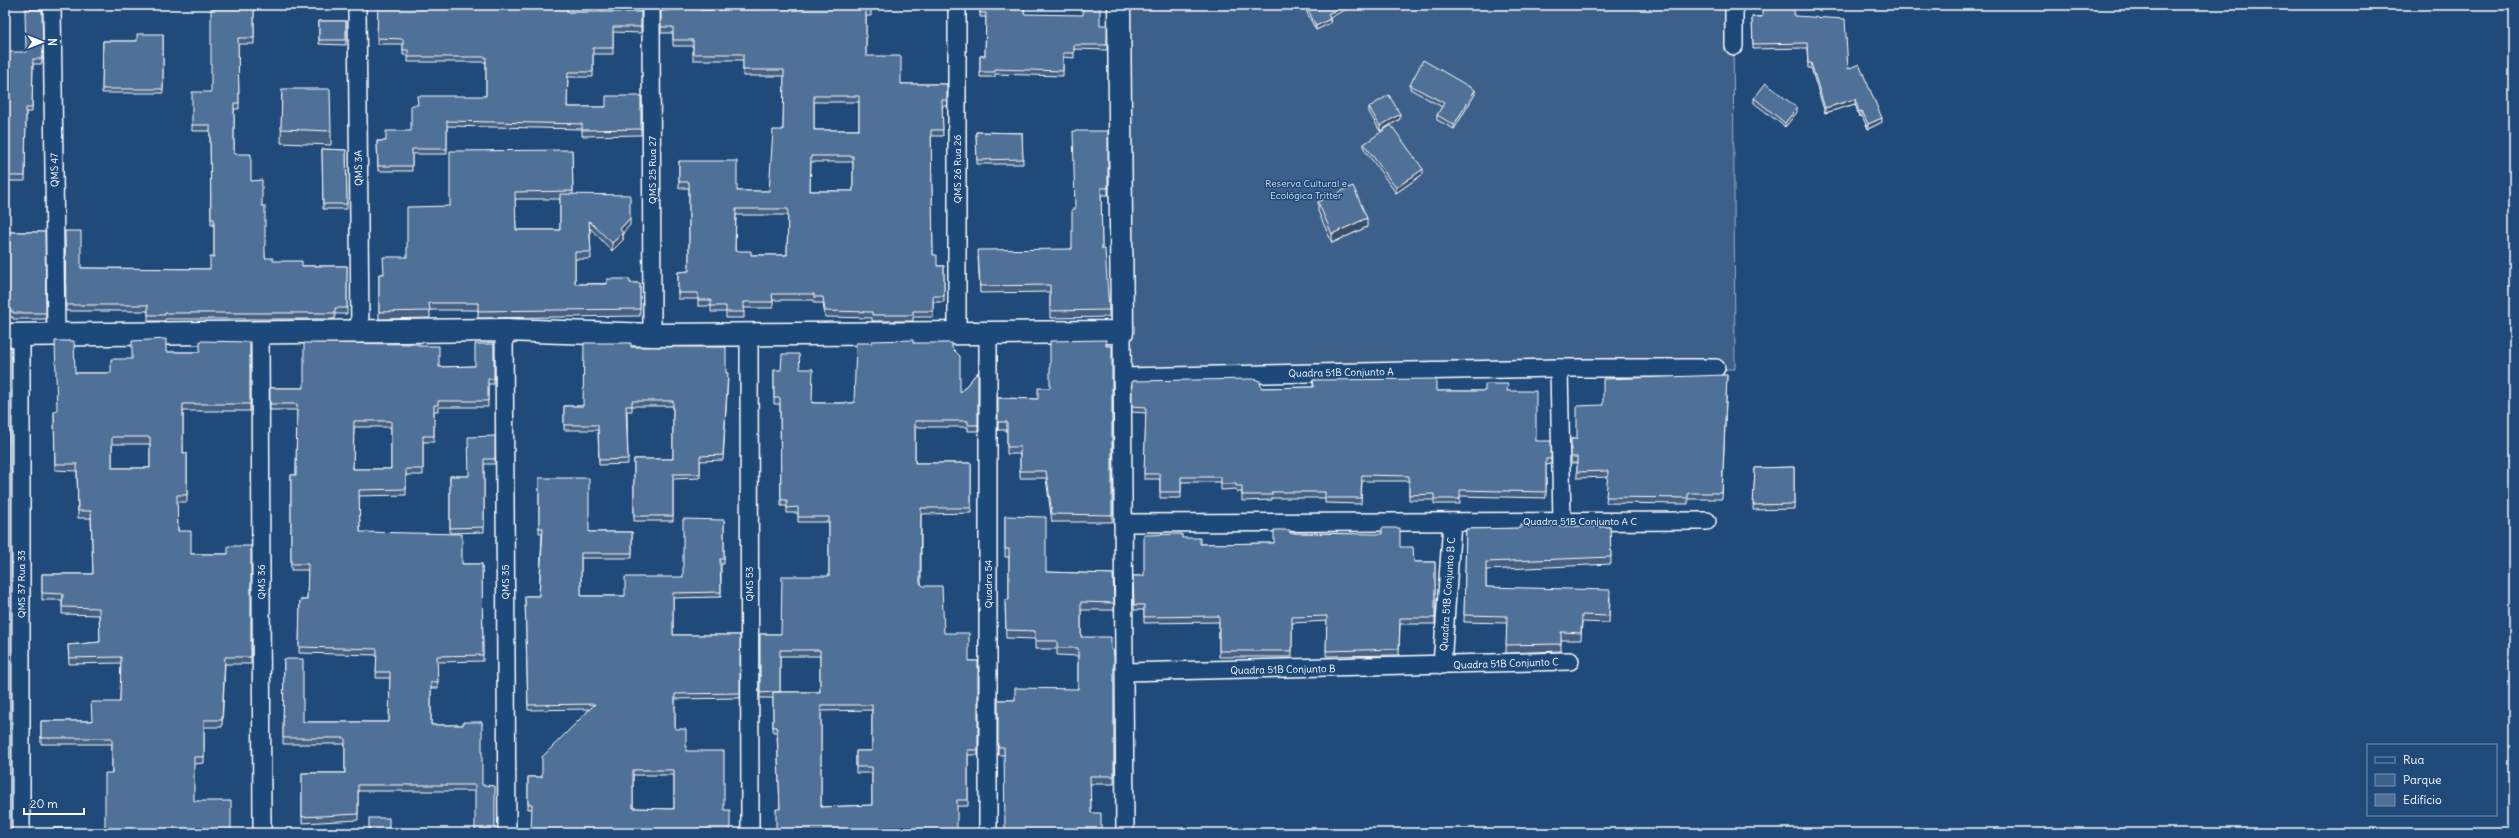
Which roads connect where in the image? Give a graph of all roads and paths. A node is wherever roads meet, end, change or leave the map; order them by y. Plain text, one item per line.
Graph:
1 (52, 5) edge
2 (357, 5) edge
3 (651, 5) edge
4 (957, 5) edge
5 (1119, 5) edge
6 (1734, 5) edge
7 (1734, 46) dead end
8 (504, 330) junction
9 (360, 331) junction
10 (260, 332) junction
11 (1122, 332) junction
12 (957, 334) junction
13 (988, 334) junction
14 (13, 335) edge
15 (56, 335) junction
16 (652, 335) junction
17 (749, 335) junction
18 (1559, 368) junction
19 (1716, 368) dead end
20 (1124, 377) junction
21 (1707, 521) dead end
22 (1452, 522) junction
23 (1562, 522) junction
24 (1125, 523) junction
25 (1570, 661) dead end
26 (1442, 665) junction
27 (1125, 672) junction
28 (20, 833) edge
29 (262, 833) edge
30 (507, 833) edge
31 (750, 833) edge
32 (988, 833) edge
33 (1125, 833) edge

1 - 15 street, QMS 47
2 - 9 street, QMS 3A
3 - 16 street, QMS 25 Rua 27
4 - 12 street, QMS 26 Rua 26
5 - 11 street
6 - 7 street
8 - 9 street
8 - 16 street
8 - 30 street, QMS 35
9 - 10 street
10 - 15 street
10 - 29 street, QMS 36
11 - 13 street
11 - 20 street
12 - 13 street
12 - 17 street
13 - 32 street, Quadra 54
14 - 15 street
14 - 28 street, QMS 37 Rua 33
16 - 17 street
17 - 31 street, QMS 53
18 - 19 street, Quadra 51B Conjunto A
18 - 20 street, Quadra 51B Conjunto A
18 - 23 street
20 - 24 street
21 - 23 street, Quadra 51B Conjunto A C
22 - 23 street, Quadra 51B Conjunto A C
22 - 24 street
22 - 26 street, Quadra 51B Conjunto B C
24 - 27 street
25 - 26 street, Quadra 51B Conjunto C
26 - 27 street, Quadra 51B Conjunto B
27 - 33 street

